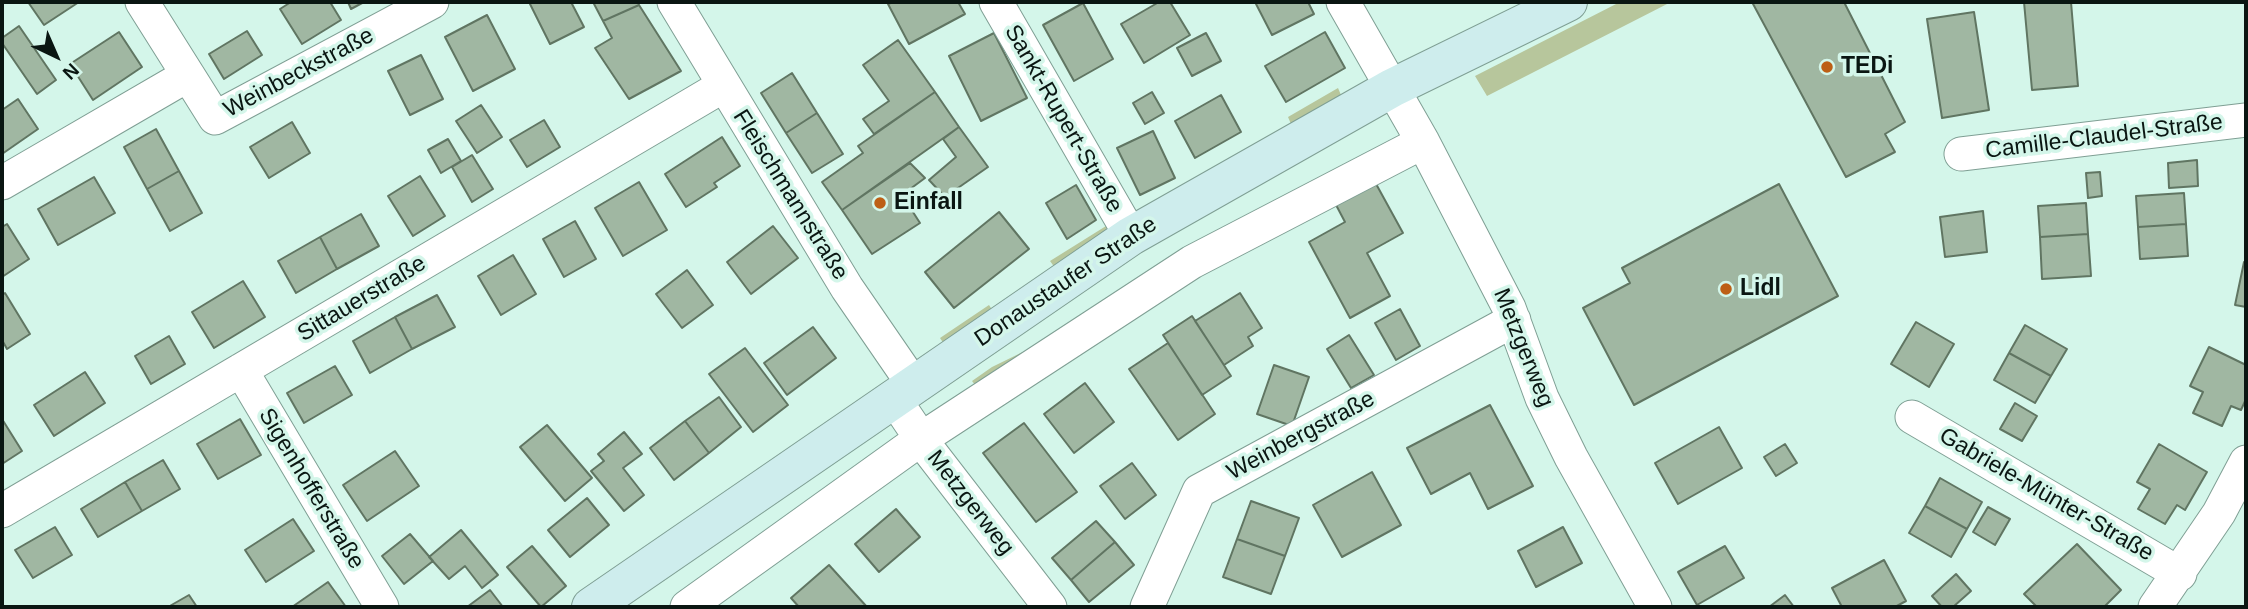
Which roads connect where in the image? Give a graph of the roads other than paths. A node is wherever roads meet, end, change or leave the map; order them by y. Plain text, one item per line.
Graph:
1 (142, 2) edge
2 (432, 2) edge
3 (674, 2) edge
4 (996, 2) edge
5 (1343, 2) edge
6 (1568, 2) edge
7 (188, 75) junction
8 (723, 86) junction
9 (1392, 88) junction
10 (2246, 120) edge
11 (1423, 142) junction
12 (1961, 154) dead end
13 (2, 183) edge
14 (1131, 236) junction
15 (1514, 320) junction
16 (241, 370) junction
17 (903, 391) junction
18 (1912, 417) dead end
19 (921, 439) junction
20 (2246, 461) edge
21 (2, 511) edge
22 (2180, 574) junction
23 (382, 607) edge
24 (591, 607) edge
25 (687, 607) edge
26 (1050, 607) edge
27 (1147, 607) edge
28 (1655, 607) edge
29 (2155, 607) edge

1 - 7 street
2 - 7 street, Weinbeckstraße
3 - 8 street, Fleischmannstraße
4 - 14 street, Sankt-Rupert-Straße
5 - 9 street, Metzgerweg
6 - 9 main road, Donaustaufer Straße
7 - 13 street
8 - 16 street, Sittauerstraße
8 - 17 street, Fleischmannstraße
9 - 11 street, Metzgerweg
9 - 14 main road, Donaustaufer Straße
10 - 12 street, Camille-Claudel-Straße
11 - 15 street, Metzgerweg
11 - 19 street
14 - 17 main road, Donaustaufer Straße
15 - 27 street, Weinbergstraße
15 - 28 street, Metzgerweg
16 - 21 street, Sittauerstraße
16 - 23 street, Sigenhofferstraße
17 - 19 street, Metzgerweg
17 - 24 main road, Donaustaufer Straße
18 - 22 street, Gabriele-Münter-Straße
19 - 25 street
19 - 26 street, Metzgerweg
20 - 22 street
22 - 29 street

